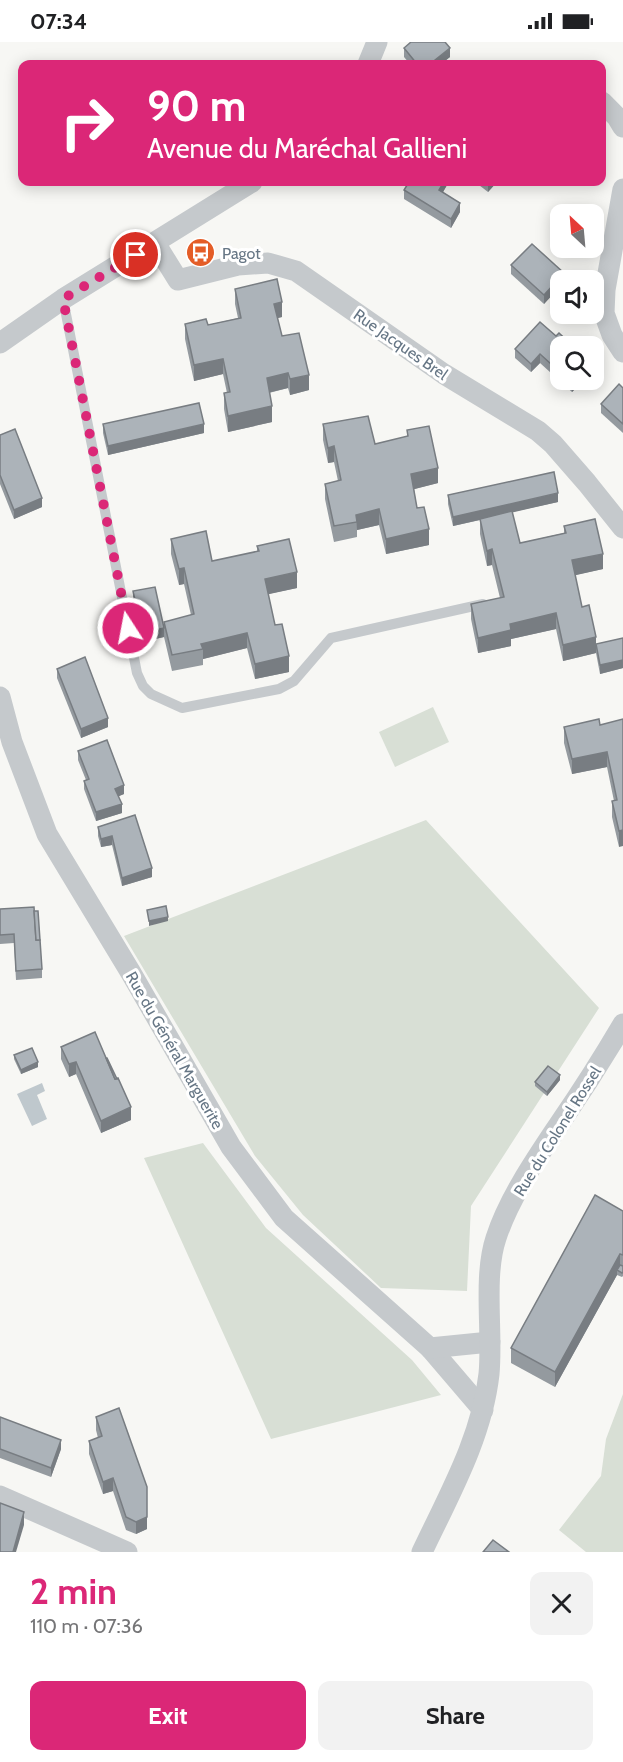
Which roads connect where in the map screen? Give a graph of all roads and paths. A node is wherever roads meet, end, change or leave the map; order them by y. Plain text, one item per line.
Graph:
1 (377, 42) edge
2 (370, 60) edge
3 (606, 106) edge
4 (623, 127) edge
5 (246, 186) edge
6 (623, 189) edge
7 (155, 243) junction
8 (63, 299) junction
9 (0, 343) edge
10 (623, 352) edge
11 (623, 528) edge
12 (483, 604) edge
13 (0, 697) edge
14 (623, 1024) edge
15 (490, 1342) junction
16 (430, 1348) junction
17 (483, 1410) junction
18 (0, 1496) edge
19 (128, 1552) edge
20 (423, 1552) edge

1 - 2 street
3 - 4 street
5 - 7 street
6 - 10 street
7 - 8 street
7 - 11 street, Rue Jacques Brel
8 - 9 street
8 - 12 lane
13 - 16 street, Rue du Général Marguerite
14 - 15 street, Rue du Colonel Rossel
15 - 16 street
15 - 17 street, Rue du Colonel Rossel
16 - 17 street, Rue du Général Marguerite
17 - 20 street, Rue du Colonel Rossel
18 - 19 street

